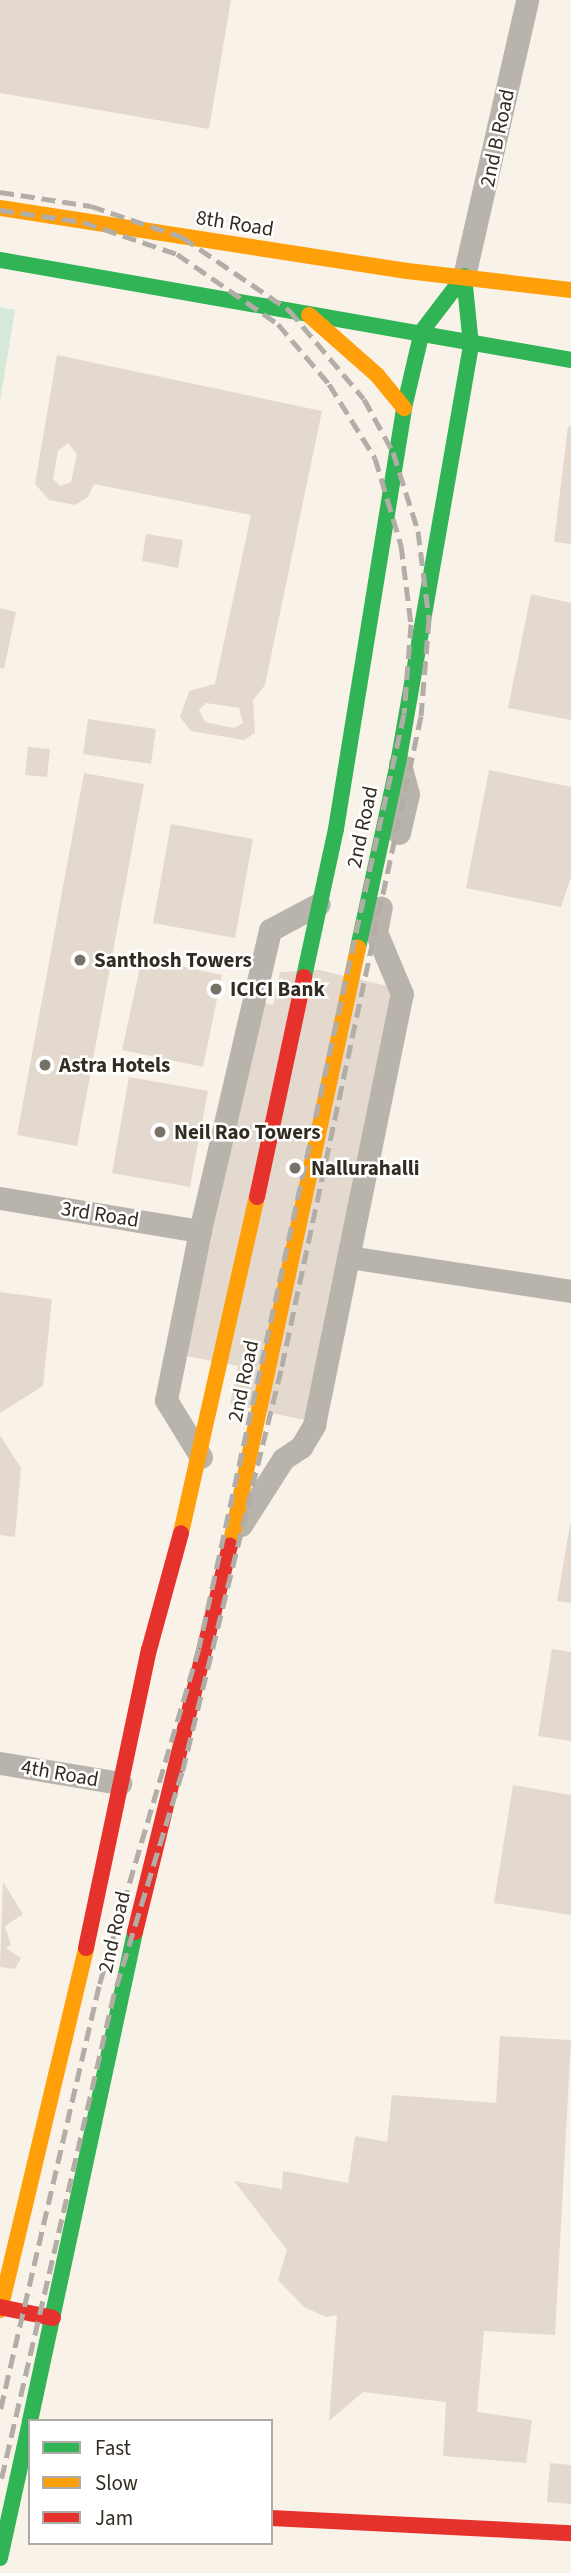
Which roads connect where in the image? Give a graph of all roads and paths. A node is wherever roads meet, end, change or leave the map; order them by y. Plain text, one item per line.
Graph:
1 (527, 0) edge
2 (0, 208) edge
3 (0, 260) edge
4 (464, 276) junction
5 (571, 290) edge
6 (309, 315) junction
7 (422, 331) junction
8 (471, 345) junction
9 (571, 360) edge
10 (404, 408) junction
11 (399, 758) junction
12 (319, 904) junction
13 (0, 1198) edge
14 (200, 1231) junction
15 (349, 1257) junction
16 (571, 1292) edge
17 (201, 1457) junction
18 (232, 1539) junction
19 (0, 1763) edge
20 (120, 1783) junction
21 (0, 2308) edge
22 (52, 2321) junction
23 (13, 2329) dead end
24 (30, 2419) edge
25 (28, 2430) edge
26 (12, 2502) junction
27 (28, 2504) edge
28 (273, 2518) edge
29 (571, 2533) edge
30 (0, 2558) edge

1 - 4 street, 2nd B Road
2 - 4 main road, 8th Road
3 - 6 main road
4 - 5 main road, 8th Road
4 - 7 main road, 2nd Road
4 - 8 main road, 2nd Road
6 - 7 main road
6 - 10 main road
7 - 8 main road
7 - 10 main road, 2nd Road
8 - 9 main road
8 - 11 main road, 2nd Road
10 - 12 main road, 2nd Road
11 - 15 street
11 - 18 main road, 2nd Road
12 - 14 street
12 - 17 main road, 2nd Road
13 - 14 street, 3rd Road
14 - 17 street
15 - 16 street
15 - 18 street
17 - 20 main road, 2nd Road
18 - 22 main road, 2nd Road
19 - 20 street, 4th Road
20 - 21 main road, 2nd Road
21 - 22 main road
22 - 23 main road
22 - 24 main road, 2nd Road
25 - 26 main road, 2nd Road
26 - 27 main road
26 - 30 main road, 2nd Road
28 - 29 main road

